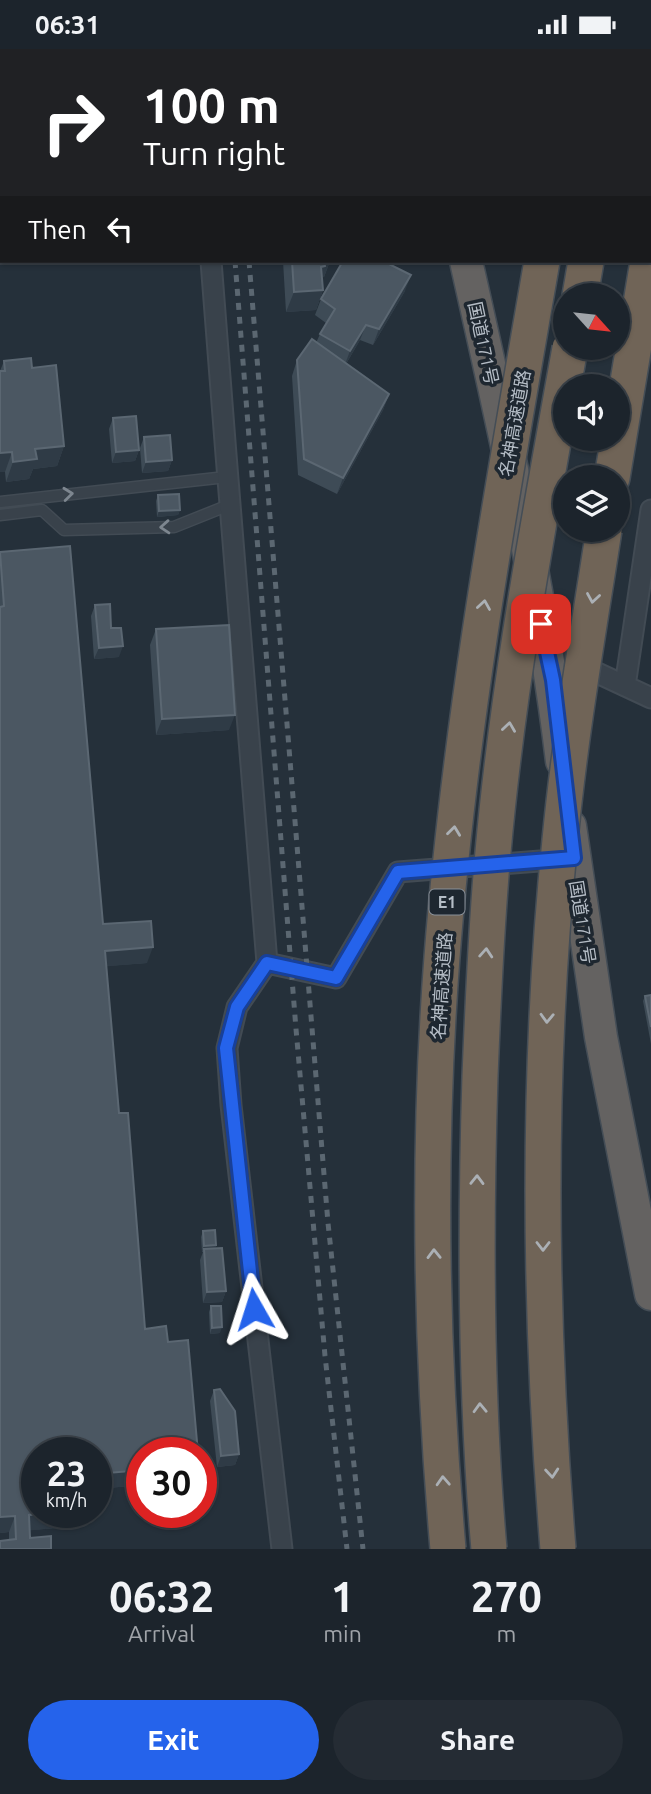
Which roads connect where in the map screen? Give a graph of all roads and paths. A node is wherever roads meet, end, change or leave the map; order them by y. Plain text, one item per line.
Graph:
1 (211, 263) edge
2 (466, 263) edge
3 (542, 263) edge
4 (586, 263) edge
5 (648, 263) edge
6 (582, 283) edge
7 (568, 361) edge
8 (614, 465) edge
9 (226, 477) junction
10 (0, 502) edge
11 (229, 505) junction
12 (651, 510) edge
13 (0, 515) edge
14 (602, 542) edge
15 (546, 649) junction
16 (625, 686) junction
17 (651, 698) edge
18 (574, 858) junction
19 (267, 963) junction
20 (651, 1294) edge
21 (282, 1549) edge
22 (448, 1549) edge
23 (489, 1549) edge
24 (558, 1549) edge

1 - 9 street
2 - 15 highway, 国道171号
22 -> 3 highway, 名神高速道路 / E1, bridge
4 - 6 highway
5 - 8 highway
23 -> 7 highway, E1, bridge
10 -> 9 lane
9 - 11 street
11 -> 13 lane
11 - 19 street
12 - 16 street
14 -> 24 highway, bridge
15 - 16 street
15 - 18 highway, 国道171号
16 - 17 street
18 - 19 street
18 - 20 highway, 国道171号
19 - 21 street

